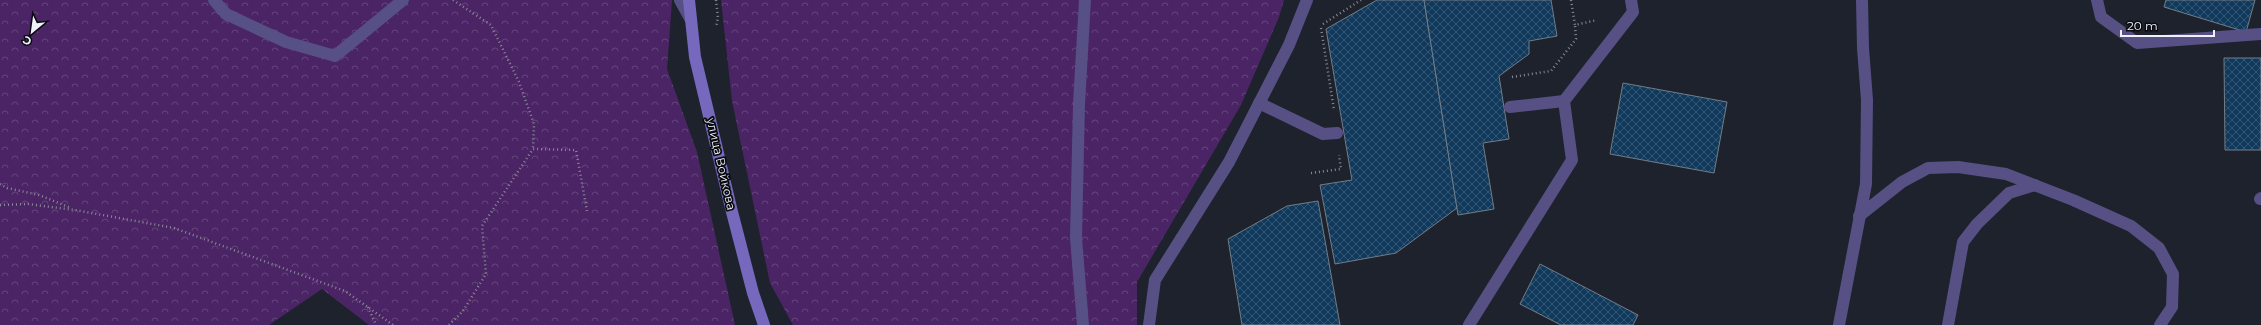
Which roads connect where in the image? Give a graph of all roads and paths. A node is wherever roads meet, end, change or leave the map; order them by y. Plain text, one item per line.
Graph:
1 (214, 0) edge
2 (403, 0) edge
3 (453, 0) edge
4 (680, 0) edge
5 (690, 0) edge
6 (1085, 0) edge
7 (1307, 0) edge
8 (1361, 0) edge
9 (1571, 0) edge
10 (1862, 0) edge
11 (2097, 0) edge
12 (1632, 6) edge
13 (691, 22) junction
14 (1575, 25) junction
15 (2261, 34) edge
16 (1512, 77) dead end
17 (1564, 101) junction
18 (1260, 103) junction
19 (1510, 107) dead end
20 (1337, 133) junction
21 (533, 149) junction
22 (1311, 173) dead end
23 (0, 184) edge
24 (2035, 185) junction
25 (0, 205) edge
26 (75, 210) junction
27 (587, 211) dead end
28 (1860, 216) junction
29 (368, 307) junction
30 (376, 325) edge
31 (393, 325) edge
32 (449, 325) edge
33 (764, 325) edge
34 (1083, 325) edge
35 (1149, 325) edge
36 (1469, 325) edge
37 (1839, 325) edge
38 (1948, 325) edge
39 (2160, 325) edge

1 - 2 lane
3 - 21 path
4 - 13 lane
5 - 13 street, улица Войкова
6 - 34 lane
7 - 18 lane
8 - 20 path
9 - 14 path
10 - 28 lane
11 - 15 lane
12 - 14 path
12 - 17 lane
13 - 33 street, улица Войкова
14 - 16 path
17 - 19 lane
17 - 36 lane
18 - 20 lane
18 - 35 lane
20 - 22 path
21 - 27 path
21 - 32 path
23 - 26 path
24 - 28 lane
24 - 38 lane
24 - 39 lane
25 - 26 path
26 - 29 path
28 - 37 lane
29 - 30 path
29 - 31 path

